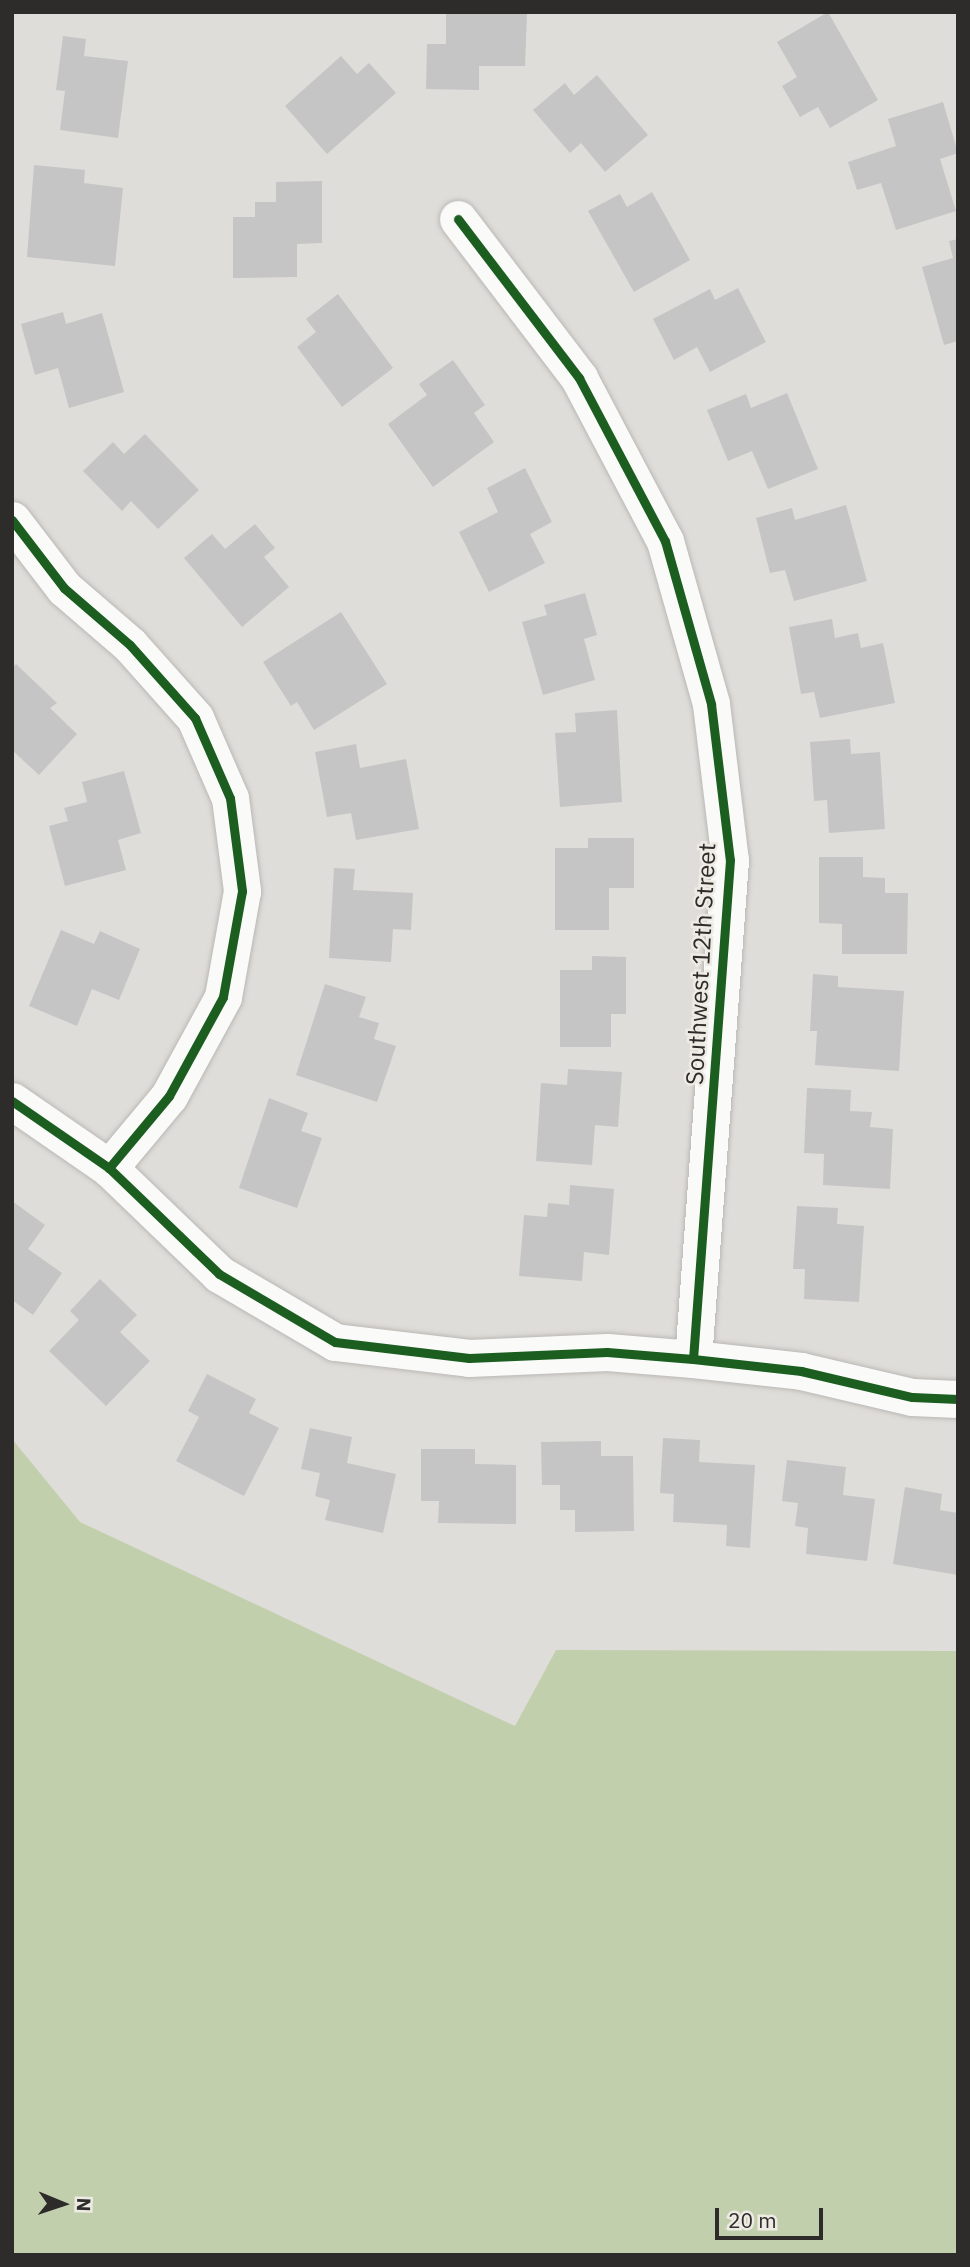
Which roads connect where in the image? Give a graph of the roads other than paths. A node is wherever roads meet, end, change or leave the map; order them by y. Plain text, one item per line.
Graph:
1 (458, 219) dead end
2 (12, 520) edge
3 (12, 1101) edge
4 (109, 1168) junction
5 (693, 1359) junction
6 (958, 1399) edge

1 - 5 street, Southwest 12th Street
2 - 4 street
3 - 4 street
4 - 5 street
5 - 6 street

